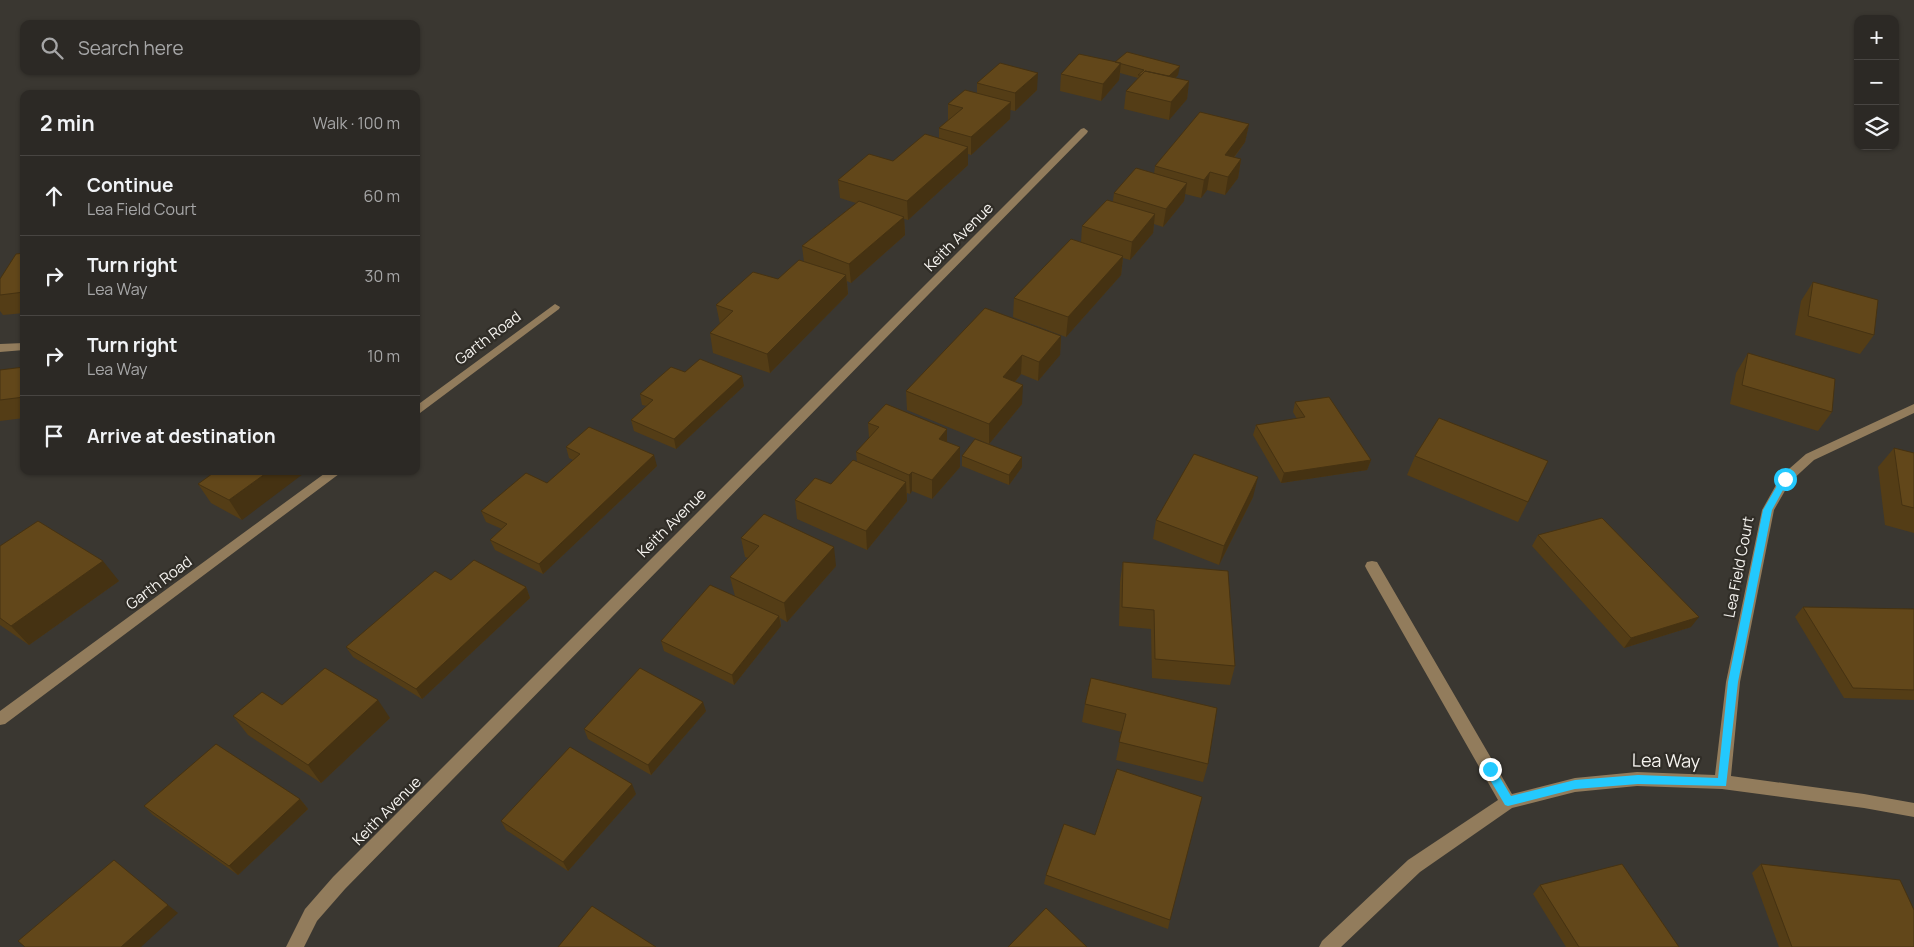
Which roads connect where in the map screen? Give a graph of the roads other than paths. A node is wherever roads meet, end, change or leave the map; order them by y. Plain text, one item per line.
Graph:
1 (1084, 131) dead end
2 (555, 307) dead end
3 (20, 346) edge
4 (0, 348) edge
5 (1914, 408) edge
6 (420, 409) edge
7 (332, 475) edge
8 (1372, 566) dead end
9 (0, 719) edge
10 (1722, 782) junction
11 (1508, 802) junction
12 (1914, 810) edge
13 (295, 947) edge
14 (1328, 947) edge

1 - 13 street, Keith Avenue
2 - 6 street, Garth Road
3 - 4 street
5 - 10 street, Lea Field Court
7 - 9 street, Garth Road
8 - 11 street
10 - 11 street, Lea Way
10 - 12 street, Lea Way
11 - 14 street, Lea Way

